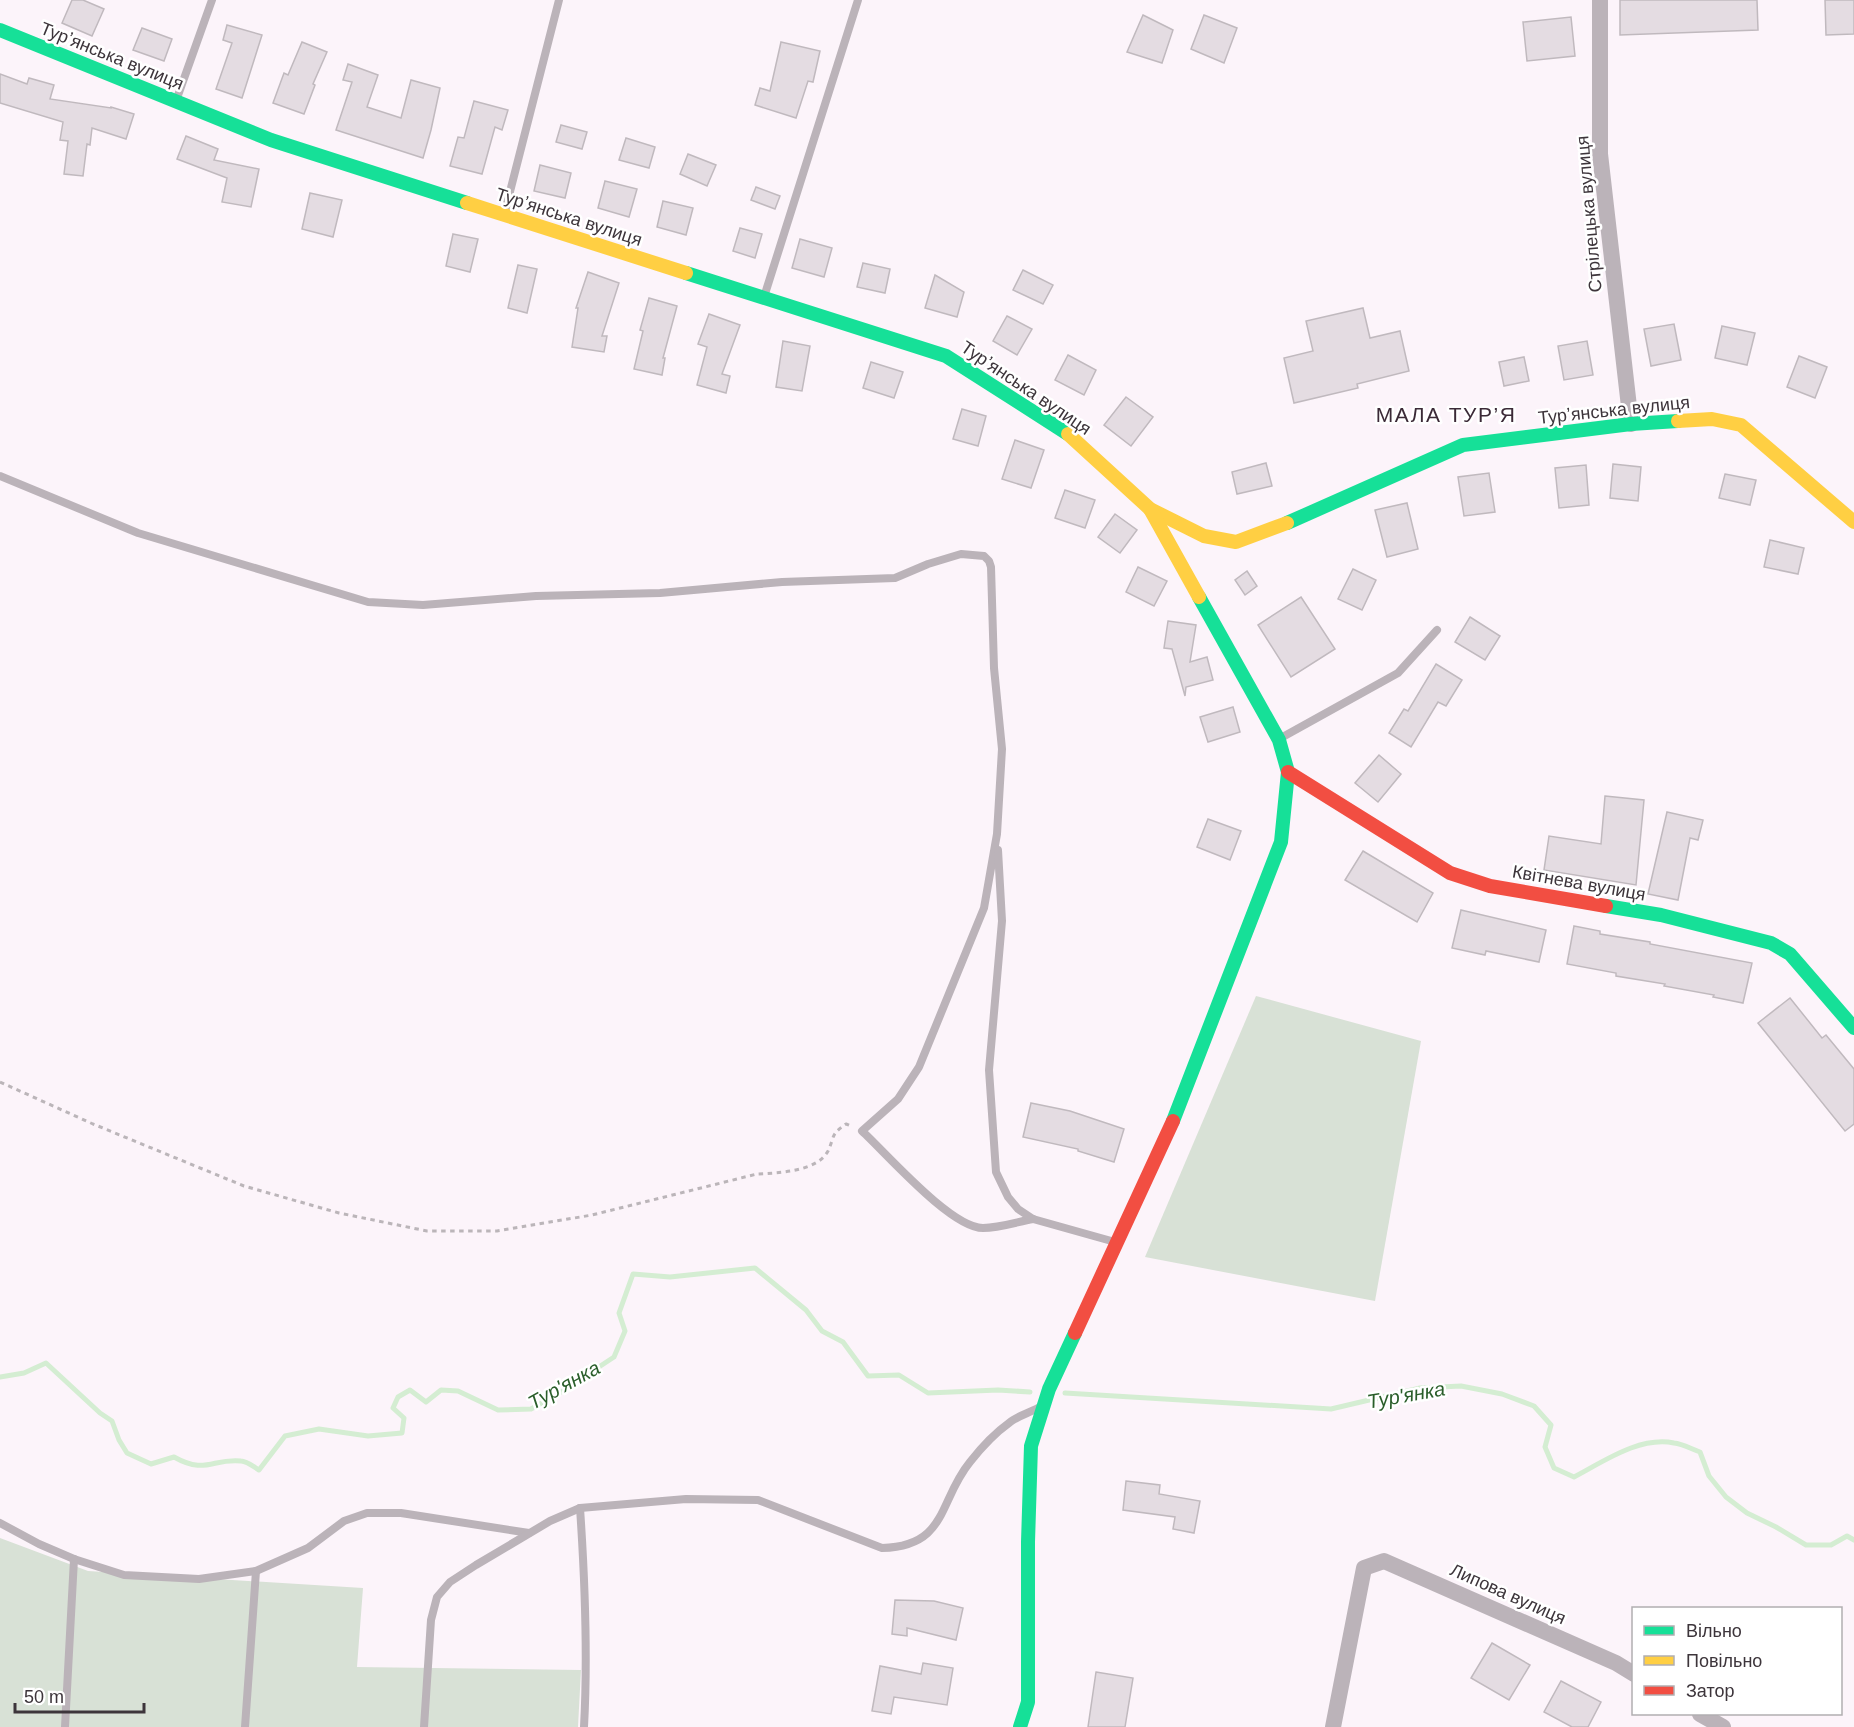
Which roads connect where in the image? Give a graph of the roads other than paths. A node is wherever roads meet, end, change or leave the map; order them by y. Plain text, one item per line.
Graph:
1 (212, 0) edge
2 (559, 0) edge
3 (858, 0) edge
4 (1600, 0) edge
5 (0, 30) edge
6 (176, 101) junction
7 (504, 215) junction
8 (764, 298) junction
9 (1631, 424) junction
10 (0, 476) edge
11 (1150, 509) junction
12 (1854, 522) edge
13 (1437, 630) dead end
14 (1279, 740) junction
15 (1288, 772) junction
16 (997, 834) junction
17 (1854, 1028) edge
18 (1033, 1219) junction
19 (1118, 1243) junction
20 (1044, 1406) junction
21 (580, 1508) junction
22 (0, 1523) edge
23 (530, 1533) junction
24 (74, 1559) junction
25 (256, 1571) junction
26 (1632, 1673) edge
27 (1703, 1715) edge
28 (65, 1727) edge
29 (245, 1727) edge
30 (424, 1727) edge
31 (584, 1727) edge
32 (1020, 1727) edge
33 (1333, 1727) edge
34 (1723, 1727) edge

1 - 6 lane
2 - 7 lane
3 - 8 lane
4 - 9 street, Стрілецька вулиця
5 - 6 street, Турʼянська вулиця
6 - 7 street, Турʼянська вулиця
7 - 8 street, Турʼянська вулиця
8 - 11 street, Турʼянська вулиця
9 - 11 street, Турʼянська вулиця
9 - 12 street, Турʼянська вулиця
10 - 16 lane
11 - 14 street
13 - 14 lane
14 - 15 street
15 - 17 street, Квітнева вулиця
15 - 19 street
16 - 18 lane
16 - 18 lane
18 - 19 lane
19 - 20 street
20 - 21 lane
20 - 32 street
21 - 23 lane
21 - 31 lane
22 - 24 lane
23 - 25 lane
23 - 30 lane
24 - 25 lane
24 - 28 lane
25 - 29 lane
26 - 33 street, Липова вулиця
27 - 34 street

